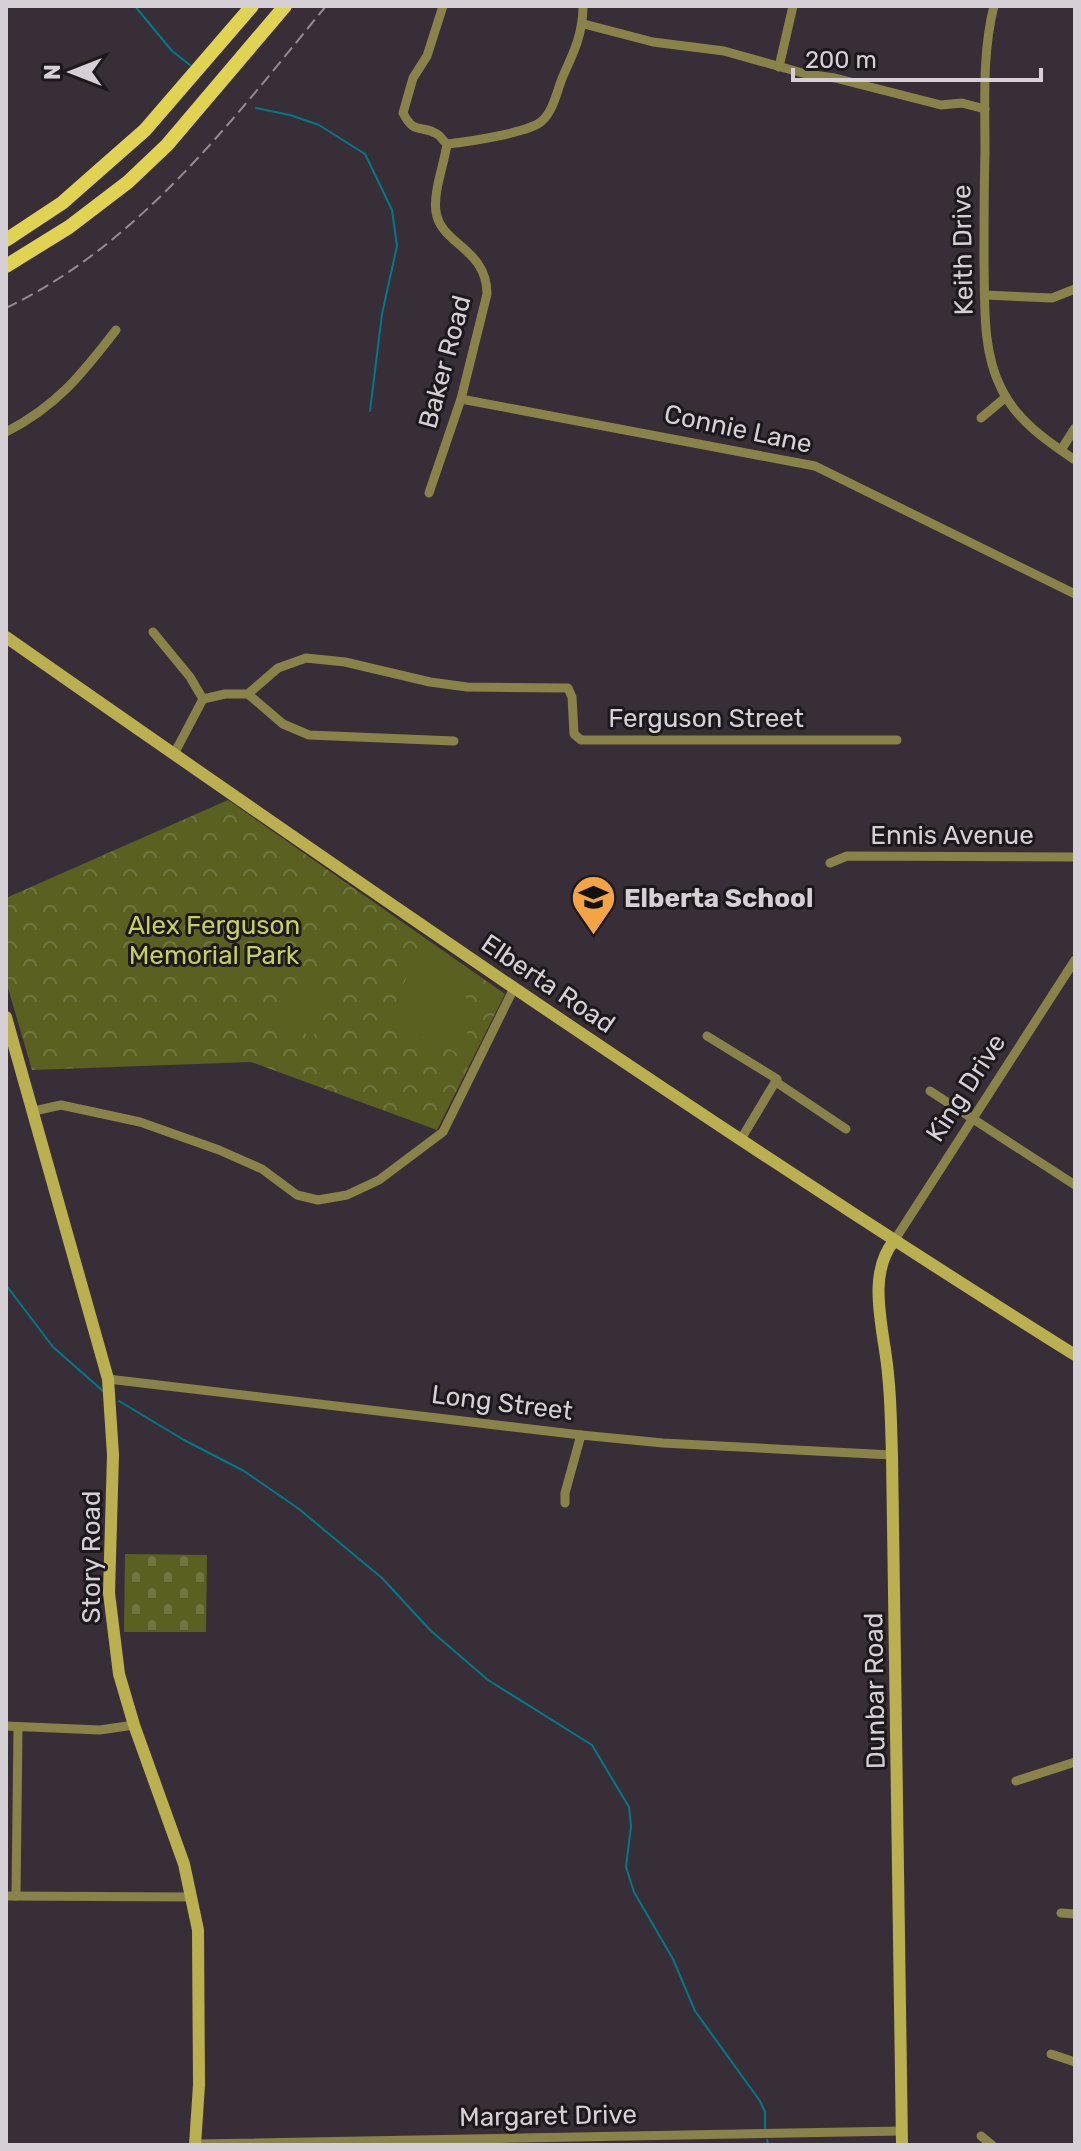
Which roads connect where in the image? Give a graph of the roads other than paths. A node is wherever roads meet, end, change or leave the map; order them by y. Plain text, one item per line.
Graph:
1 (252, 6) edge
2 (285, 6) edge
3 (443, 6) edge
4 (583, 6) edge
5 (793, 6) edge
6 (994, 6) edge
7 (584, 24) junction
8 (779, 67) junction
9 (985, 109) junction
10 (447, 144) junction
11 (6, 240) edge
12 (6, 266) edge
13 (1075, 289) edge
14 (985, 295) junction
15 (116, 330) dead end
16 (1006, 397) junction
17 (461, 399) junction
18 (981, 418) dead end
19 (1075, 428) edge
20 (6, 432) edge
21 (1061, 450) junction
22 (1075, 460) edge
23 (429, 493) dead end
24 (1075, 594) edge
25 (153, 632) dead end
26 (6, 637) edge
27 (248, 694) junction
28 (203, 699) junction
29 (897, 740) dead end
30 (454, 741) dead end
31 (174, 754) junction
32 (1075, 857) edge
33 (830, 863) dead end
34 (1075, 960) edge
35 (514, 988) junction
36 (6, 1017) edge
37 (707, 1036) dead end
38 (776, 1082) junction
39 (930, 1091) dead end
40 (34, 1111) junction
41 (971, 1120) junction
42 (846, 1129) dead end
43 (741, 1139) junction
44 (1075, 1185) edge
45 (894, 1241) junction
46 (1075, 1355) edge
47 (108, 1379) junction
48 (581, 1435) junction
49 (892, 1455) junction
50 (565, 1503) dead end
51 (134, 1725) junction
52 (6, 1726) edge
53 (18, 1727) junction
54 (1075, 1762) edge
55 (1016, 1781) dead end
56 (11, 1896) edge
57 (192, 1897) junction
58 (1061, 1913) dead end
59 (1075, 1914) edge
60 (1051, 2054) dead end
61 (1075, 2062) edge
62 (902, 2131) junction
63 (981, 2136) dead end
64 (347, 2143) edge
65 (196, 2144) edge
66 (902, 2145) edge
67 (992, 2145) edge

1 - 11 main road
2 - 12 main road
3 - 10 street
4 - 7 street
5 - 8 street
6 - 9 street, Keith Drive
7 - 8 street
7 - 10 street
8 - 9 street
9 - 14 street, Keith Drive
10 - 17 street, Baker Road
13 - 14 street
14 - 16 street, Keith Drive
15 - 20 street
16 - 18 street
16 - 21 street, Keith Drive
17 - 23 street, Baker Road
17 - 24 street, Connie Lane
19 - 21 street
21 - 22 street, Keith Drive
25 - 28 street
26 - 31 street, Elberta Road
27 - 28 street
27 - 29 street, Ferguson Street
27 - 30 street
28 - 31 street
31 - 35 street, Elberta Road
32 - 33 street, Ennis Avenue
34 - 41 street, King Drive
35 - 40 street
35 - 43 street, Elberta Road
36 - 40 street, Story Road
37 - 38 street
38 - 42 street
38 - 43 street
39 - 41 street
40 - 47 street, Story Road
41 - 44 street
41 - 45 street, King Drive
43 - 45 street, Elberta Road
45 - 46 street, Elberta Road
45 - 49 street, Dunbar Road
47 - 48 street, Long Street
47 - 51 street, Story Road
48 - 49 street, Long Street
48 - 50 street
49 - 62 street, Dunbar Road
51 - 53 street
51 - 57 street, Story Road
52 - 53 street
53 - 56 street
54 - 55 street
56 - 57 street
57 - 65 street, Story Road
58 - 59 street
60 - 61 street
62 - 64 street, Margaret Drive
62 - 66 street, Dunbar Road
63 - 67 street
64 - 65 street, Margaret Drive

